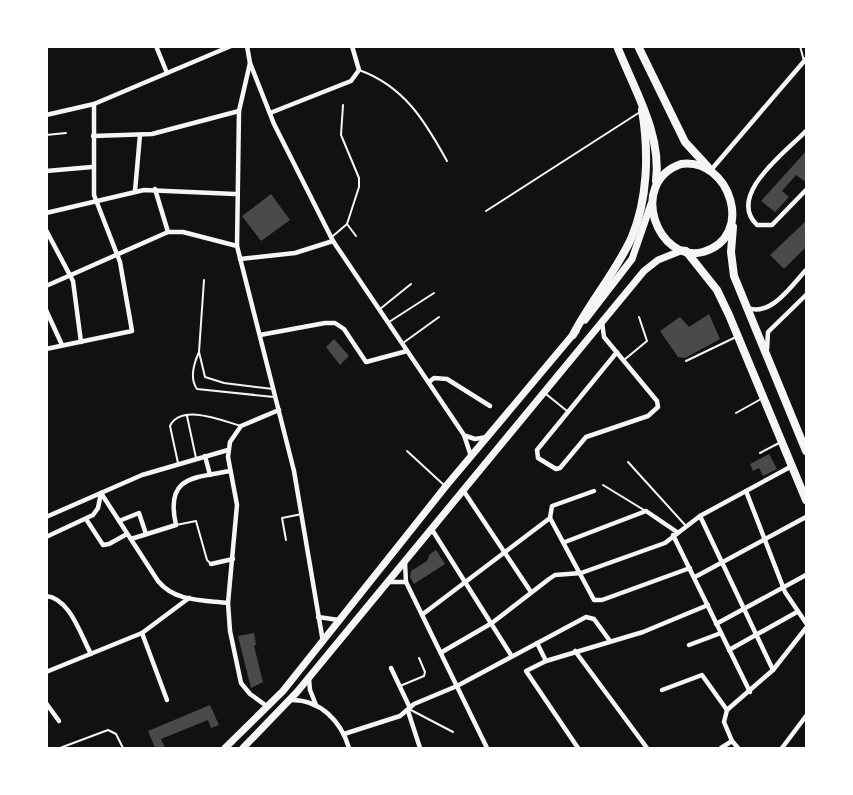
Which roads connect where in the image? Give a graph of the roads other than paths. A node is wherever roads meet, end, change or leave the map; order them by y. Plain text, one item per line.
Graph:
1 (156, 46) edge
2 (231, 46) edge
3 (247, 46) edge
4 (352, 46) edge
5 (617, 46) edge
6 (638, 46) edge
7 (800, 46) edge
8 (805, 61) edge
9 (250, 63) junction
10 (360, 70) junction
11 (167, 73) junction
12 (94, 104) junction
13 (343, 105) dead end
14 (642, 110) junction
15 (239, 111) junction
16 (270, 113) junction
17 (46, 115) edge
18 (807, 131) edge
19 (66, 133) dead end
20 (46, 135) edge
21 (140, 135) junction
22 (93, 136) junction
23 (447, 161) dead end
24 (93, 167) junction
25 (711, 170) junction
26 (46, 171) edge
27 (656, 182) junction
28 (155, 189) junction
29 (807, 190) edge
30 (135, 191) junction
31 (235, 194) junction
32 (95, 201) junction
33 (651, 204) junction
34 (486, 211) dead end
35 (46, 213) edge
36 (734, 220) junction
37 (347, 224) junction
38 (46, 230) edge
39 (168, 232) junction
40 (356, 236) dead end
41 (332, 239) junction
42 (237, 246) junction
43 (685, 250) junction
44 (118, 254) junction
45 (240, 259) junction
46 (807, 270) edge
47 (70, 275) junction
48 (204, 280) dead end
49 (411, 284) dead end
50 (46, 286) edge
51 (434, 293) dead end
52 (807, 295) edge
53 (746, 308) junction
54 (380, 309) junction
55 (46, 310) edge
56 (439, 317) dead end
57 (639, 317) dead end
58 (602, 321) junction
59 (389, 322) junction
60 (260, 335) junction
61 (573, 335) junction
62 (590, 336) junction
63 (739, 336) junction
64 (604, 337) junction
65 (81, 342) junction
66 (403, 343) junction
67 (62, 345) junction
68 (46, 349) edge
69 (407, 351) junction
70 (200, 352) junction
71 (617, 352) junction
72 (624, 360) junction
73 (686, 361) dead end
74 (775, 375) junction
75 (429, 382) junction
76 (273, 389) junction
77 (543, 393) junction
78 (275, 397) junction
79 (764, 398) junction
80 (490, 406) dead end
81 (279, 410) junction
82 (568, 412) junction
83 (736, 413) dead end
84 (187, 416) junction
85 (241, 426) junction
86 (464, 435) junction
87 (489, 436) junction
88 (782, 442) junction
89 (228, 450) junction
90 (407, 451) dead end
91 (807, 451) edge
92 (760, 453) dead end
93 (205, 456) junction
94 (196, 458) junction
95 (471, 459) junction
96 (628, 462) dead end
97 (178, 463) junction
98 (792, 466) junction
99 (230, 471) junction
100 (210, 475) junction
101 (603, 485) dead end
102 (446, 486) junction
103 (463, 489) junction
104 (594, 491) dead end
105 (746, 491) junction
106 (101, 493) junction
107 (807, 500) edge
108 (646, 511) junction
109 (302, 514) junction
110 (700, 516) junction
111 (46, 517) edge
112 (807, 517) edge
113 (550, 518) junction
114 (86, 519) junction
115 (119, 521) junction
116 (176, 525) junction
117 (686, 526) junction
118 (431, 528) junction
119 (675, 533) junction
120 (128, 534) junction
121 (146, 534) junction
122 (46, 537) edge
123 (131, 539) junction
124 (286, 540) dead end
125 (763, 541) junction
126 (565, 542) junction
127 (506, 553) junction
128 (233, 559) junction
129 (406, 560) junction
130 (211, 564) joint
131 (722, 564) junction
132 (690, 568) junction
133 (581, 573) junction
134 (807, 575) edge
135 (695, 577) junction
136 (388, 582) junction
137 (406, 582) junction
138 (466, 582) junction
139 (783, 588) junction
140 (531, 592) junction
141 (46, 596) edge
142 (189, 598) junction
143 (228, 603) junction
144 (708, 606) junction
145 (744, 610) junction
146 (797, 612) junction
147 (423, 614) junction
148 (318, 617) junction
149 (340, 620) junction
150 (492, 623) junction
151 (807, 623) edge
152 (716, 624) junction
153 (807, 628) edge
154 (142, 633) junction
155 (721, 633) junction
156 (756, 635) junction
157 (610, 641) junction
158 (323, 642) junction
159 (537, 643) junction
160 (689, 645) dead end
161 (729, 650) junction
162 (575, 651) junction
163 (442, 652) junction
164 (91, 654) junction
165 (511, 655) junction
166 (419, 658) dead end
167 (546, 661) junction
168 (391, 668) dead end
169 (773, 670) junction
170 (46, 672) edge
171 (309, 677) junction
172 (400, 686) junction
173 (457, 686) junction
174 (662, 690) dead end
175 (750, 692) junction
176 (166, 700) dead end
177 (290, 700) junction
178 (46, 703) edge
179 (316, 705) junction
180 (268, 707) junction
181 (409, 709) junction
182 (726, 710) junction
183 (807, 716) edge
184 (59, 721) dead end
185 (453, 732) dead end
186 (344, 734) junction
187 (732, 741) junction
188 (60, 748) edge
189 (123, 748) edge
190 (225, 748) edge
191 (243, 748) edge
192 (349, 748) edge
193 (420, 748) edge
194 (487, 748) edge
195 (578, 748) edge
196 (647, 748) edge
197 (721, 748) edge
198 (738, 748) edge
199 (782, 748) edge

1 - 11 street
2 - 11 street
3 - 9 street
4 - 10 street
5 - 14 main road
6 - 25 main road
7 - 8 lane
8 - 25 street
9 - 15 street
9 - 16 street
10 - 16 street
10 - 23 lane
11 - 12 street
12 - 17 street
12 - 22 street
13 - 37 lane
14 - 27 main road
14 - 34 lane
14 - 61 main road
15 - 21 street
15 - 31 street
16 - 41 street
18 - 29 street
19 - 20 lane
21 - 22 street
21 - 30 street
22 - 24 street
24 - 26 street
24 - 32 street
25 - 27 main road
25 - 36 main road
27 - 33 main road
28 - 30 street
28 - 31 street
28 - 39 street
30 - 32 street
31 - 42 street
32 - 35 street
32 - 44 street
33 - 43 main road
33 - 61 main road
36 - 43 main road
36 - 53 main road
37 - 40 lane
37 - 41 lane
38 - 47 street
39 - 42 street
39 - 44 street
41 - 45 street
41 - 54 street
42 - 45 street
43 - 58 main road
43 - 63 main road
44 - 47 street
44 - 65 street
45 - 60 street
46 - 53 street
47 - 50 street
47 - 65 street
48 - 70 lane
49 - 54 lane
51 - 59 lane
52 - 74 street
53 - 74 main road
54 - 59 street
55 - 67 street
56 - 66 lane
57 - 72 lane
58 - 62 main road
58 - 64 street
59 - 66 street
60 - 69 street
60 - 76 street
61 - 87 main road
62 - 64 street
62 - 77 main road
63 - 73 lane
63 - 79 main road
64 - 71 street
65 - 67 street
66 - 69 street
67 - 68 street
69 - 75 street
70 - 76 lane
70 - 78 lane
71 - 72 street
71 - 82 street
72 - 82 street
74 - 91 main road
75 - 80 street
75 - 86 street
76 - 78 street
77 - 82 lane
77 - 103 main road
78 - 81 street
79 - 83 lane
79 - 88 main road
81 - 85 street
81 - 109 street
84 - 85 lane
84 - 94 lane
84 - 97 lane
85 - 89 street
86 - 87 street
86 - 95 street
87 - 95 main road
88 - 92 lane
88 - 98 main road
89 - 93 street
89 - 99 street
90 - 102 lane
93 - 94 street
93 - 100 street
94 - 97 street
95 - 102 main road
96 - 117 lane
97 - 106 street
98 - 105 street
98 - 107 main road
99 - 100 street
99 - 128 street
100 - 116 street
101 - 108 lane
102 - 149 main road
103 - 118 main road
103 - 127 street
104 - 113 street
105 - 110 street
105 - 125 street
106 - 111 street
106 - 114 street
106 - 115 street
108 - 119 street
108 - 126 street
109 - 124 lane
109 - 148 street
110 - 117 street
110 - 131 street
112 - 125 street
113 - 126 street
113 - 127 street
114 - 120 street
114 - 122 street
115 - 120 street
115 - 121 street
116 - 121 street
116 - 130 lane
117 - 119 street
118 - 129 main road
118 - 138 street
119 - 132 street
119 - 133 street
120 - 123 street
121 - 123 street
123 - 142 street
125 - 131 street
125 - 139 street
126 - 133 street
127 - 138 street
127 - 140 street
128 - 130 street
128 - 143 street
129 - 136 main road
129 - 137 street
131 - 135 street
131 - 145 street
132 - 133 street
132 - 135 street
133 - 140 street
134 - 139 street
135 - 144 street
136 - 137 street
136 - 171 main road
137 - 147 street
138 - 147 street
138 - 150 street
139 - 145 street
139 - 146 street
140 - 150 street
141 - 164 street
142 - 143 street
142 - 154 street
143 - 180 street
144 - 152 street
144 - 157 street
145 - 152 street
145 - 156 street
146 - 151 street
146 - 156 street
147 - 163 street
148 - 149 street
148 - 158 street
149 - 158 main road
150 - 163 street
150 - 165 street
152 - 155 street
153 - 169 street
154 - 164 street
154 - 176 street
155 - 160 street
155 - 161 street
156 - 161 street
156 - 169 street
157 - 159 street
157 - 162 street
158 - 180 main road
159 - 165 street
159 - 167 street
161 - 175 street
162 - 167 street
162 - 196 street
163 - 173 street
164 - 170 street
165 - 173 street
166 - 172 lane
167 - 195 street
168 - 172 street
169 - 175 street
171 - 177 main road
171 - 179 street
172 - 181 street
173 - 181 street
173 - 194 street
174 - 182 street
175 - 182 street
177 - 179 street
177 - 191 main road
178 - 184 street
179 - 186 street
180 - 190 main road
181 - 185 lane
181 - 186 street
181 - 193 street
182 - 187 street
183 - 199 street
186 - 192 street
187 - 197 street
187 - 198 street
188 - 189 lane

